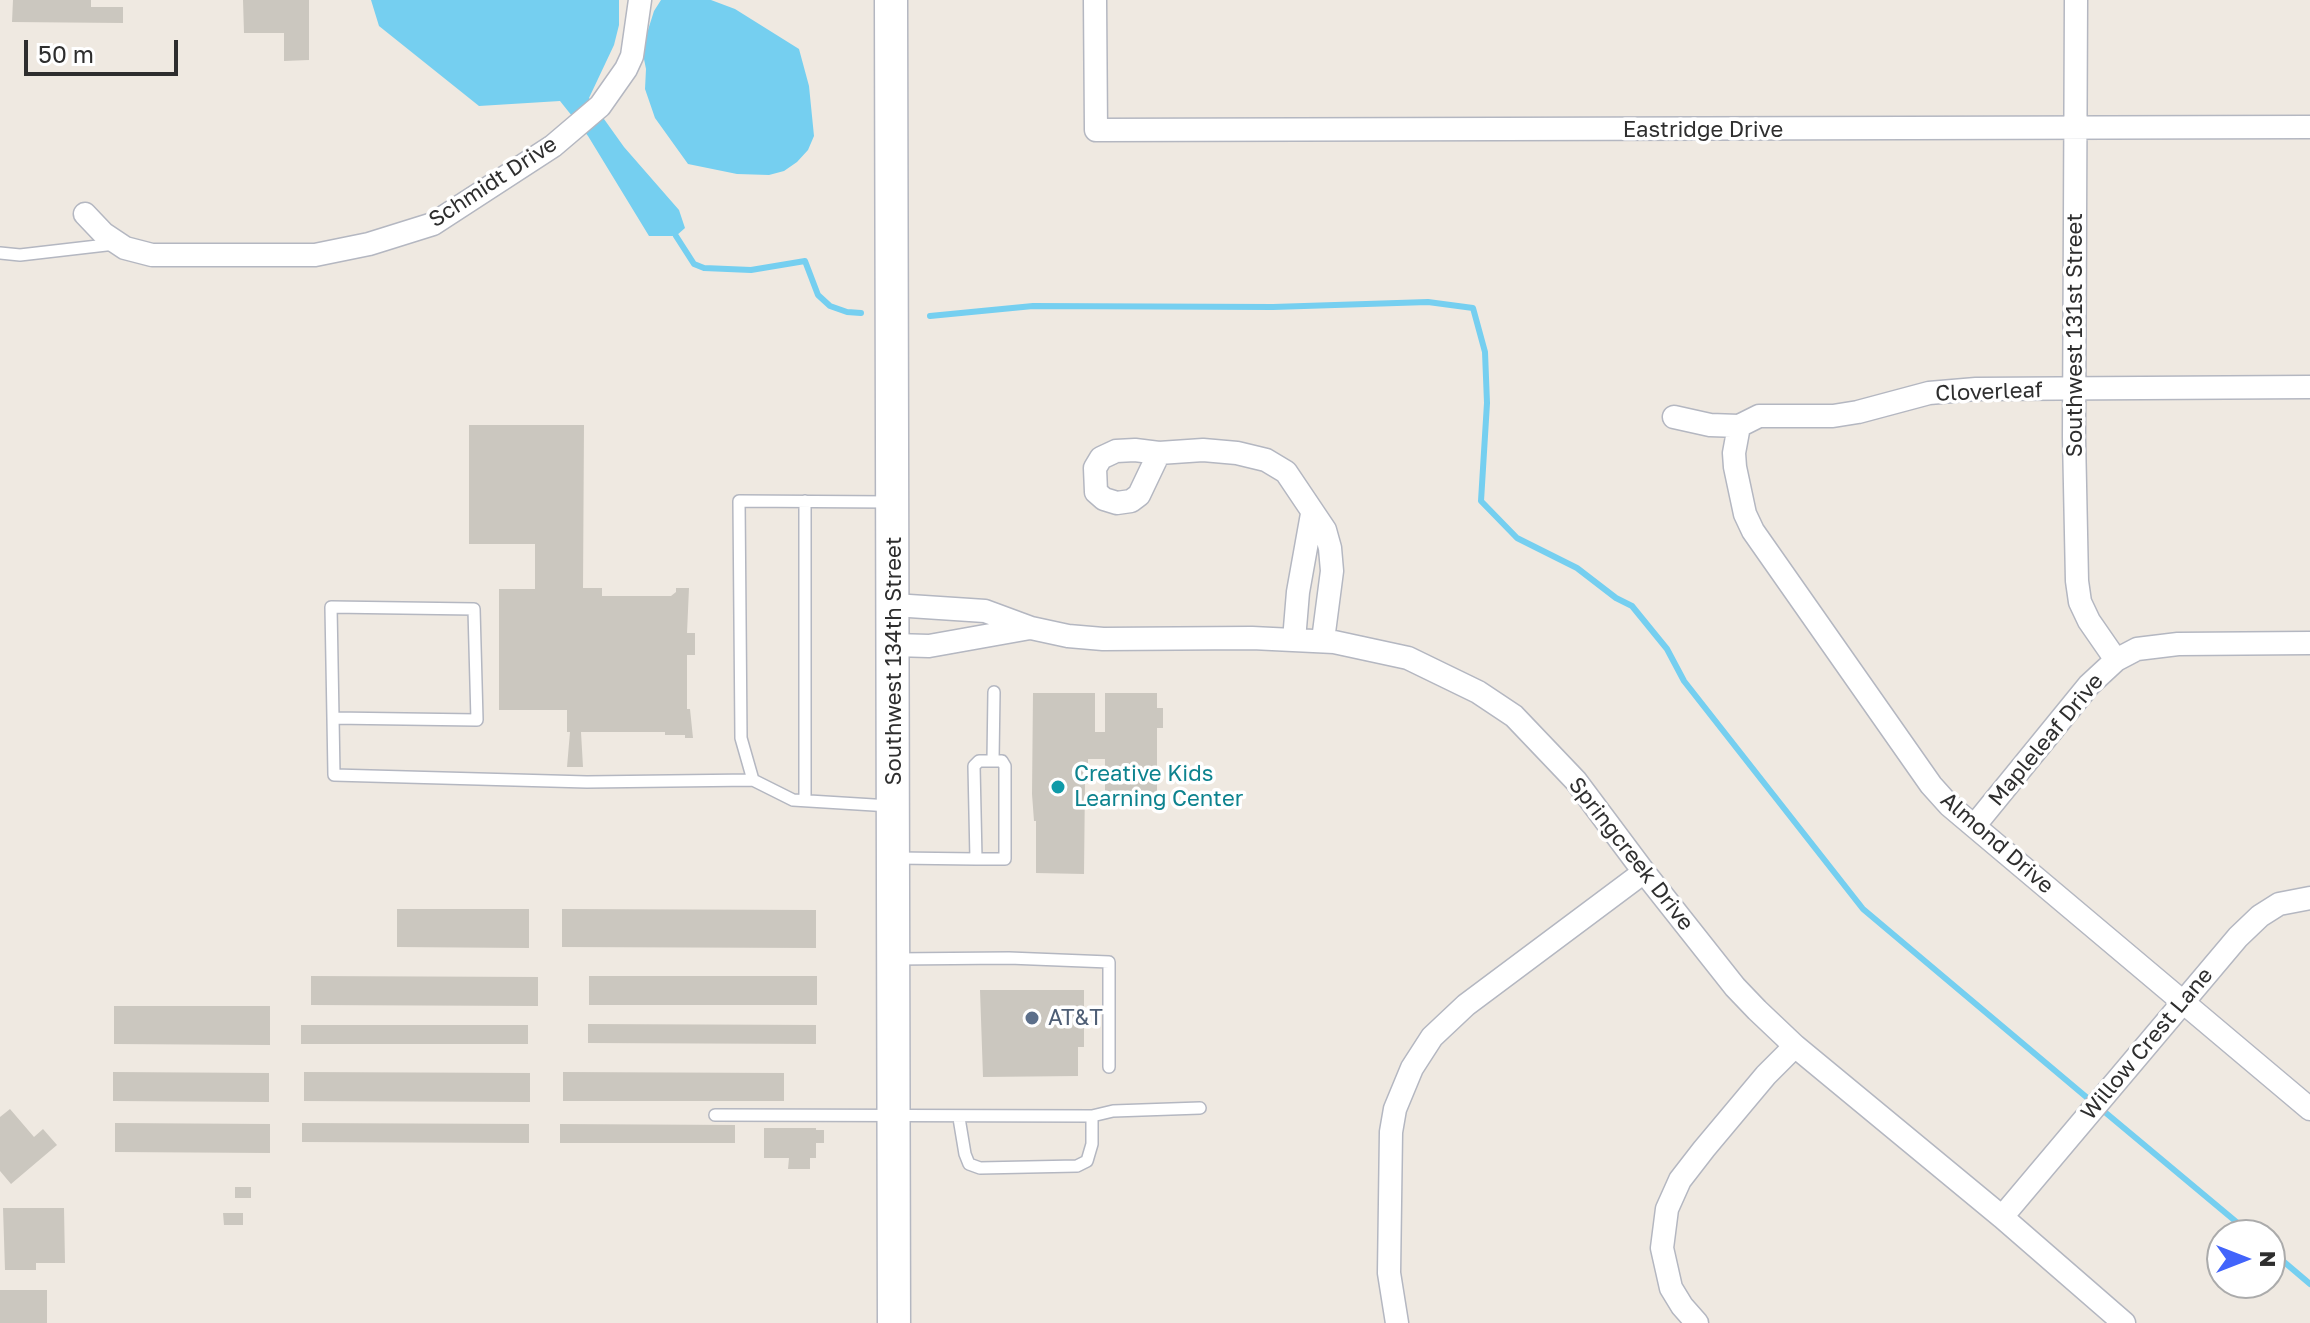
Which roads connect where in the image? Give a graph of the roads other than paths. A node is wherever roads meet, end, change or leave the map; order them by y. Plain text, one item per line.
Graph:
1 (640, 0) edge
2 (891, 0) edge
3 (1095, 0) edge
4 (2076, 0) edge
5 (2310, 127) edge
6 (2076, 128) junction
7 (85, 214) dead end
8 (120, 244) junction
9 (0, 253) edge
10 (2310, 387) edge
11 (2075, 389) junction
12 (1674, 417) dead end
13 (1739, 426) junction
14 (1159, 453) dead end
15 (805, 501) junction
16 (894, 502) junction
17 (1312, 514) junction
18 (894, 605) junction
19 (1031, 628) junction
20 (1294, 640) junction
21 (1323, 640) junction
22 (2310, 643) edge
23 (894, 645) junction
24 (2116, 660) junction
25 (994, 692) dead end
26 (333, 718) junction
27 (993, 760) junction
28 (753, 780) junction
29 (805, 800) junction
30 (894, 806) junction
31 (1975, 825) junction
32 (894, 858) junction
33 (976, 859) junction
34 (1644, 872) junction
35 (2310, 898) edge
36 (894, 959) junction
37 (2182, 1001) junction
38 (1795, 1046) junction
39 (1109, 1067) dead end
40 (1200, 1108) dead end
41 (2310, 1109) edge
42 (715, 1115) dead end
43 (894, 1116) junction
44 (1092, 1116) junction
45 (959, 1118) junction
46 (2002, 1217) junction
47 (894, 1323) edge
48 (1397, 1323) edge
49 (1697, 1323) edge
50 (2124, 1323) edge

1 - 8 street, Schmidt Drive
2 - 16 main road, Southwest 134th Street
3 - 6 street, Eastridge Drive
4 - 6 street, Southwest 131st Street
5 - 6 street, Eastridge Drive
6 - 11 street, Southwest 131st Street
7 - 8 street, Schmidt Drive
8 - 9 lane
10 - 11 street, Cloverleaf
11 - 13 street, Cloverleaf
11 - 24 street, Southwest 131st Street
12 - 13 street, Cloverleaf
13 - 31 street, Almond Drive
14 - 17 street
15 - 16 lane
15 - 28 lane
15 - 29 lane
16 - 18 main road, Southwest 134th Street
17 - 20 street
17 - 21 street
18 - 19 street, Springcreek Drive
18 - 23 main road, Southwest 134th Street
19 - 20 street, Springcreek Drive
19 - 23 street, Springcreek Drive
20 - 21 street, Springcreek Drive
21 - 34 street, Springcreek Drive
22 - 24 street, Mapleleaf Drive
23 - 30 main road, Southwest 134th Street
24 - 31 street, Mapleleaf Drive
25 - 27 lane
26 - 26 lane
26 - 28 lane
27 - 33 lane
27 - 33 lane
28 - 29 lane
29 - 30 lane
30 - 32 main road, Southwest 134th Street
31 - 37 street, Almond Drive
32 - 33 lane
32 - 36 main road, Southwest 134th Street
34 - 38 street, Springcreek Drive
34 - 48 street
35 - 37 street, Willow Crest Lane
36 - 39 lane
36 - 43 main road, Southwest 134th Street
37 - 41 street, Almond Drive
37 - 46 street, Willow Crest Lane
38 - 46 street, Springcreek Drive
38 - 49 street
40 - 44 lane
42 - 43 lane
43 - 45 lane
43 - 47 main road, Southwest 134th Street
44 - 45 lane
44 - 45 lane
46 - 50 street, Springcreek Drive

